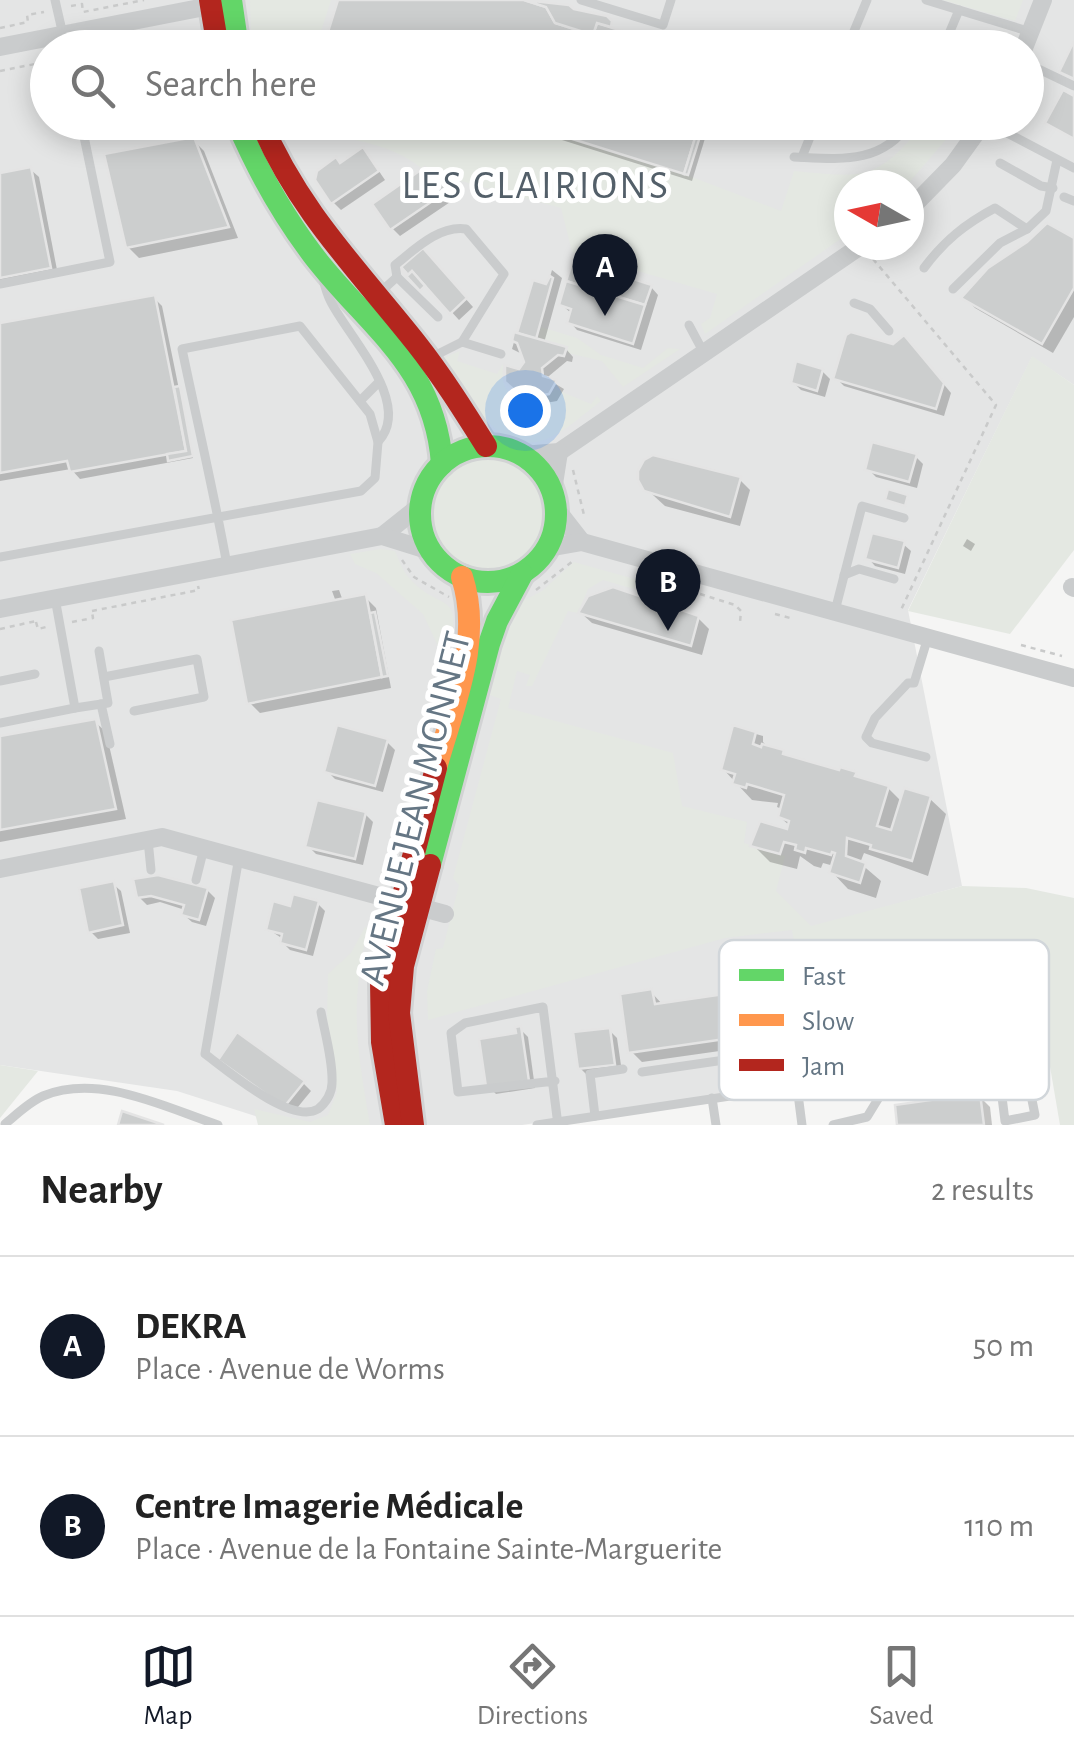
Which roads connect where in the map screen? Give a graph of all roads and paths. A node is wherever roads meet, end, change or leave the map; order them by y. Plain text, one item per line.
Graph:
1 (55, 0) edge
2 (581, 0) edge
3 (671, 0) edge
4 (867, 0) edge
5 (926, 0) edge
6 (1044, 0) edge
7 (217, 2) edge
8 (959, 10) junction
9 (62, 30) edge
10 (107, 30) edge
11 (218, 30) edge
12 (230, 30) edge
13 (854, 30) edge
14 (951, 30) edge
15 (1004, 30) edge
16 (1031, 30) edge
17 (30, 44) edge
18 (0, 47) edge
19 (30, 65) edge
20 (0, 71) edge
21 (1044, 72) edge
22 (1074, 86) edge
23 (85, 140) edge
24 (246, 140) edge
25 (269, 140) edge
26 (807, 140) edge
27 (895, 140) edge
28 (972, 140) edge
29 (1020, 140) edge
30 (1058, 160) junction
31 (1000, 163) dead end
32 (1074, 168) edge
33 (1054, 188) junction
34 (924, 195) edge
35 (1028, 229) junction
36 (315, 257) junction
37 (850, 260) edge
38 (874, 260) edge
39 (924, 268) dead end
40 (398, 277) junction
41 (0, 284) edge
42 (953, 289) dead end
43 (375, 296) junction
44 (854, 304) dead end
45 (438, 317) dead end
46 (689, 325) dead end
47 (890, 331) dead end
48 (462, 342) junction
49 (704, 353) junction
50 (501, 354) dead end
51 (428, 358) junction
52 (379, 382) junction
53 (360, 401) junction
54 (378, 442) junction
55 (486, 446) junction
56 (524, 455) junction
57 (565, 459) junction
58 (442, 464) junction
59 (555, 500) junction
60 (420, 505) junction
61 (584, 518) dead end
62 (904, 518) dead end
63 (218, 519) junction
64 (382, 536) junction
65 (548, 548) junction
66 (398, 549) dead end
67 (430, 551) junction
68 (579, 555) junction
69 (0, 558) edge
70 (227, 565) junction
71 (844, 575) junction
72 (894, 579) dead end
73 (527, 583) junction
74 (460, 588) junction
75 (681, 588) dead end
76 (87, 592) junction
77 (56, 598) junction
78 (0, 608) edge
79 (834, 612) junction
80 (900, 612) dead end
81 (36, 622) dead end
82 (740, 622) dead end
83 (928, 637) junction
84 (1022, 644) dead end
85 (99, 651) dead end
86 (1062, 656) dead end
87 (35, 674) dead end
88 (104, 677) junction
89 (1074, 678) edge
90 (0, 681) edge
91 (101, 704) junction
92 (75, 708) junction
93 (134, 711) dead end
94 (0, 724) edge
95 (110, 744) dead end
96 (926, 756) dead end
97 (148, 840) junction
98 (204, 848) junction
99 (239, 857) junction
100 (0, 870) edge
101 (150, 870) dead end
102 (196, 880) dead end
103 (410, 905) junction
104 (446, 914) dead end
105 (321, 1012) dead end
106 (719, 1061) edge
107 (623, 1069) dead end
108 (642, 1072) dead end
109 (555, 1081) junction
110 (719, 1097) edge
111 (712, 1098) junction
112 (798, 1100) edge
113 (877, 1100) edge
114 (1003, 1100) edge
115 (1032, 1100) edge
116 (596, 1116) junction
117 (558, 1123) edge
118 (4, 1124) edge
119 (218, 1125) edge
120 (396, 1125) edge
121 (413, 1125) edge
122 (536, 1125) edge
123 (716, 1125) edge
124 (802, 1125) edge
125 (833, 1125) edge

1 - 9 lane
2 - 3 lane
4 - 13 lane
5 - 8 lane
6 - 16 street
7 - 10 street
7 - 11 street
7 - 12 street
8 - 14 lane
8 - 15 lane
17 - 18 street
19 - 20 path
21 - 22 lane
23 - 41 lane
24 - 36 street
25 - 43 street
26 - 27 lane
28 - 34 street
29 - 30 lane
30 - 32 lane
30 - 33 lane
31 - 33 lane
33 - 35 lane
35 - 39 lane
35 - 42 lane
36 - 52 lane
36 - 58 street
37 - 49 street
38 - 80 path
40 - 43 lane
40 - 45 lane
40 - 48 lane
43 - 51 street
44 - 47 lane
46 - 49 lane
48 - 50 lane
48 - 51 lane
49 - 57 street
51 - 55 street
52 - 53 lane
52 - 54 lane
53 - 54 lane
53 - 63 lane
54 - 63 lane
55 - 56 street
55 - 58 street
56 - 57 street
56 - 59 street
57 - 59 street
57 - 61 path
58 - 60 street
59 - 65 street
59 - 68 street
60 - 64 street
60 - 67 street
62 - 71 lane
63 - 69 lane
63 - 70 lane
64 - 67 street
64 - 70 street
65 - 68 street
65 - 73 street
66 - 74 path
67 - 74 street
68 - 73 path
68 - 79 street
70 - 76 street
71 - 72 lane
71 - 79 lane
73 - 74 street
73 - 103 street, AVENUE JEAN MONNET
74 - 103 street, AVENUE JEAN MONNET
75 - 82 path
76 - 77 street
76 - 81 path
77 - 78 street
77 - 92 lane
79 - 83 street
83 - 89 street
83 - 96 lane
84 - 86 path
85 - 88 lane
87 - 90 lane
88 - 91 lane
88 - 93 lane
91 - 92 lane
91 - 95 lane
92 - 94 lane
97 - 98 street
97 - 100 street
97 - 101 lane
98 - 99 street
98 - 102 lane
99 - 103 street
99 - 105 lane
103 - 104 street
103 - 120 street, AVENUE JEAN MONNET
103 - 121 street, AVENUE JEAN MONNET
106 - 108 lane
107 - 116 lane
109 - 109 lane
109 - 117 lane
110 - 111 lane
111 - 116 lane
111 - 123 lane
112 - 124 lane
113 - 125 lane
114 - 115 lane
116 - 117 lane
117 - 122 lane
118 - 119 lane

